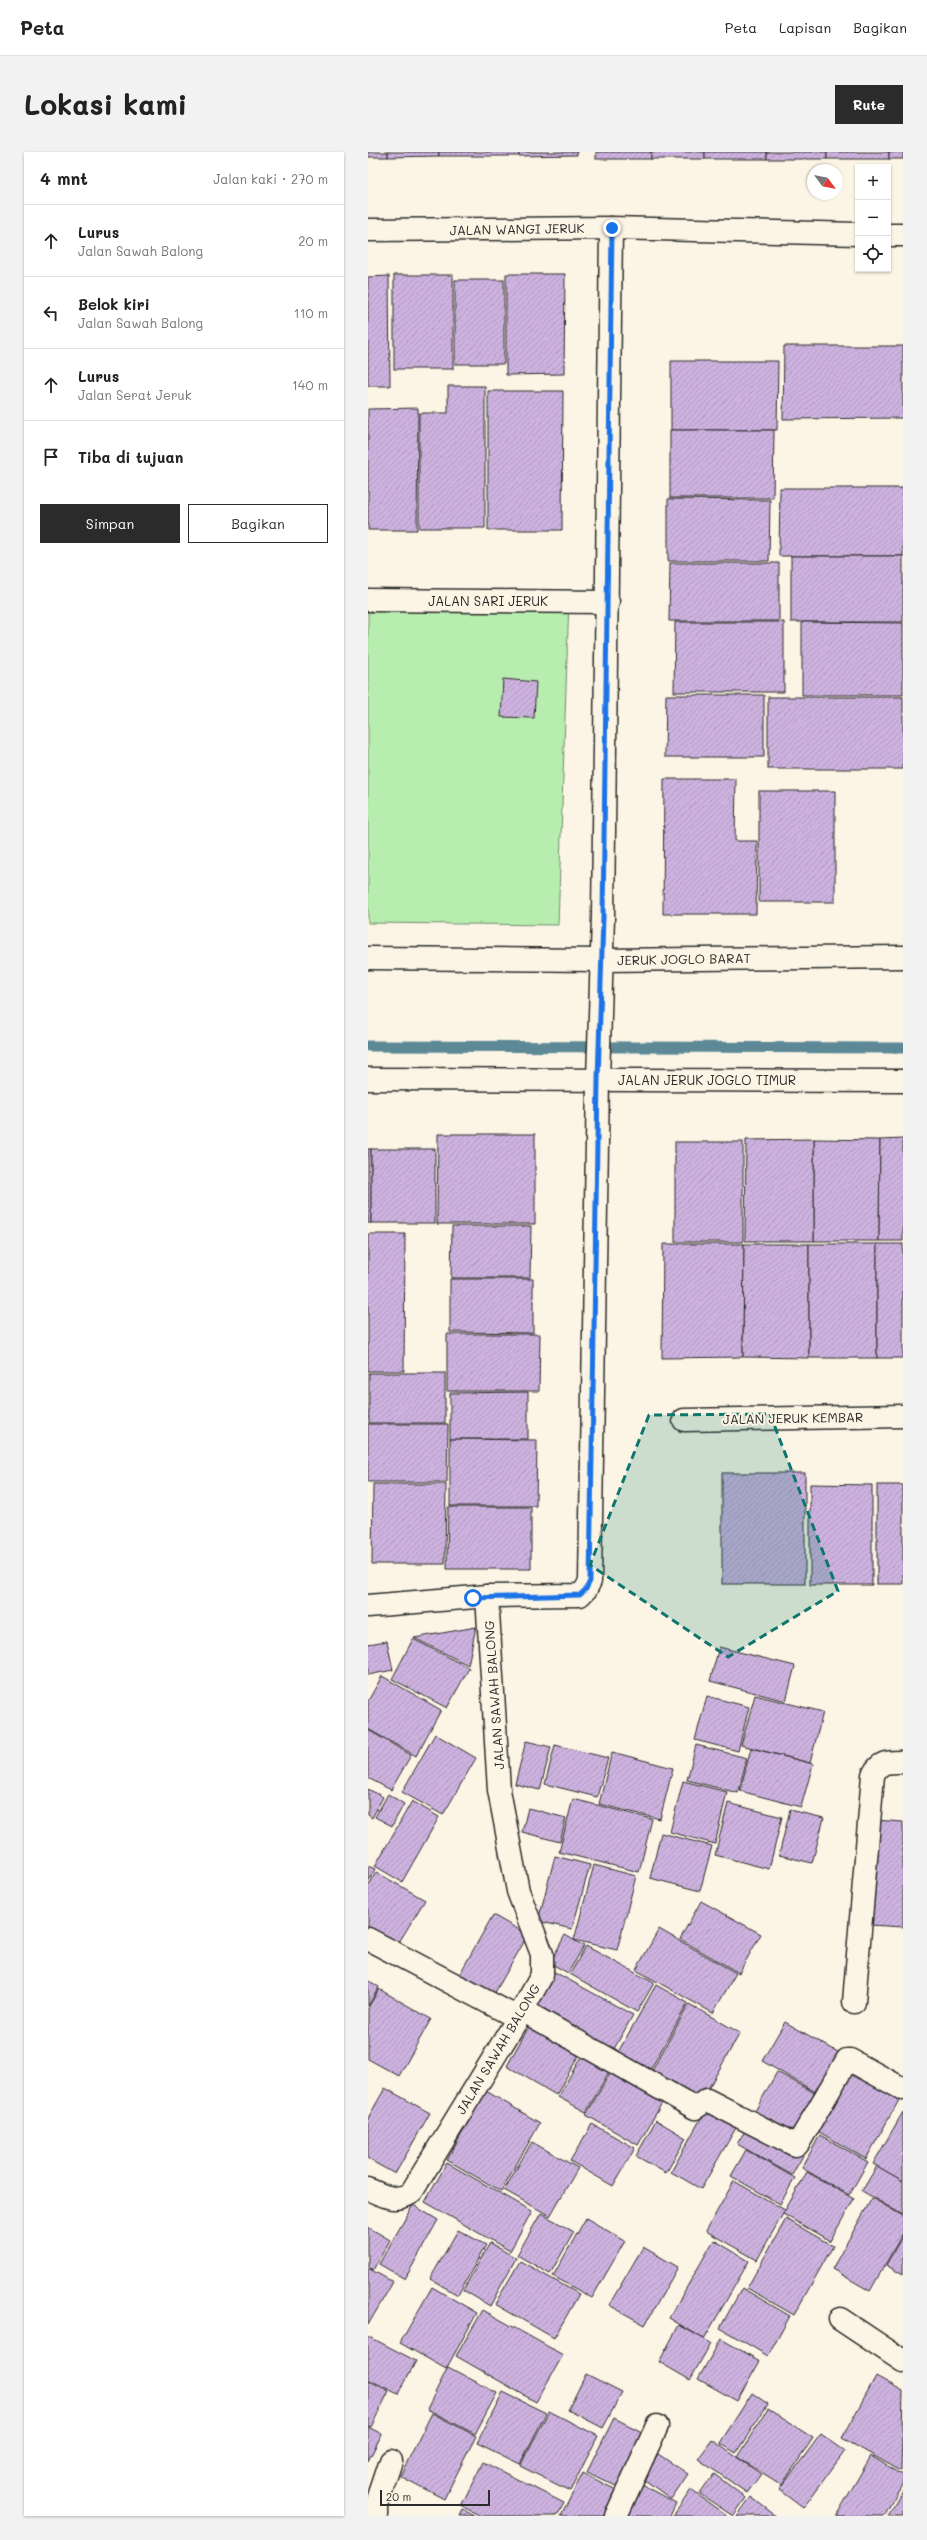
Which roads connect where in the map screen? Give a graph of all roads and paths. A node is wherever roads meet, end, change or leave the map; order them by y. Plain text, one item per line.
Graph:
1 (612, 228) junction
2 (368, 230) edge
3 (855, 234) edge
4 (891, 235) edge
5 (903, 235) edge
6 (368, 600) edge
7 (608, 602) junction
8 (903, 957) edge
9 (368, 958) edge
10 (602, 960) junction
11 (368, 1079) edge
12 (598, 1080) junction
13 (903, 1081) edge
14 (903, 1416) edge
15 (684, 1420) dead end
16 (487, 1596) junction
17 (368, 1606) edge
18 (903, 1762) edge
19 (368, 1939) edge
20 (854, 2002) dead end
21 (520, 2014) junction
22 (903, 2089) edge
23 (368, 2189) edge
24 (840, 2319) dead end
25 (903, 2361) edge
26 (657, 2426) dead end
27 (391, 2461) dead end
28 (376, 2516) edge
29 (616, 2516) edge

1 - 2 street, JALAN WANGI JERUK
1 - 3 street, JALAN WANGI JERUK
1 - 7 street
4 - 5 street
6 - 7 street, JALAN SARI JERUK
7 - 10 street
8 - 10 street, JERUK JOGLO BARAT
9 - 10 street, JERUK JOGLO BARAT
10 - 12 street
11 - 12 street, JALAN JERUK JOGLO TIMUR
12 - 13 street, JALAN JERUK JOGLO TIMUR
12 - 16 street
14 - 15 street, JALAN JERUK KEMBAR
16 - 17 street
16 - 21 street, JALAN SAWAH BALONG
18 - 20 street
19 - 21 street
21 - 22 street
21 - 23 street, JALAN SAWAH BALONG
24 - 25 street
26 - 29 street
27 - 28 street

